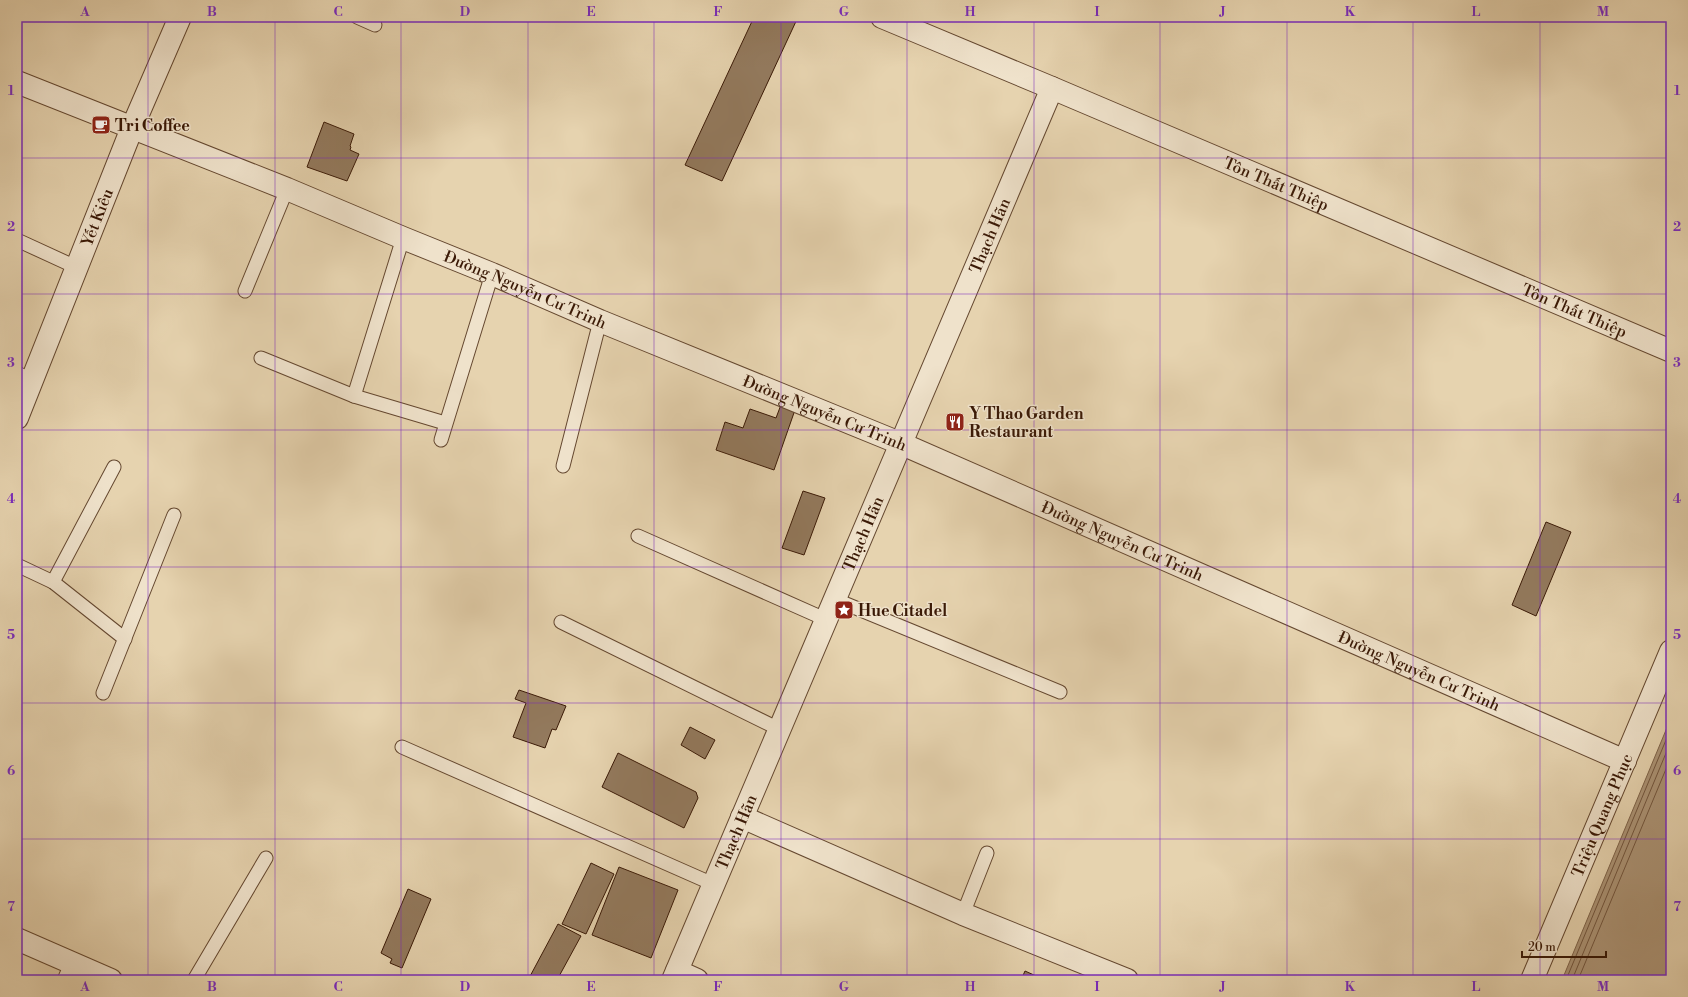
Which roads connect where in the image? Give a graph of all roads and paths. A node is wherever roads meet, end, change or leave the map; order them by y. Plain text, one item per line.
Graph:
1 (180, 17) edge
2 (357, 17) edge
3 (882, 17) edge
4 (375, 24) dead end
5 (17, 82) edge
6 (1052, 88) junction
7 (132, 128) junction
8 (287, 189) junction
9 (403, 238) junction
10 (17, 240) edge
11 (78, 268) junction
12 (492, 274) junction
13 (245, 291) dead end
14 (600, 321) junction
15 (1671, 351) edge
16 (261, 358) dead end
17 (25, 376) edge
18 (354, 396) junction
19 (17, 418) edge
20 (446, 423) junction
21 (440, 440) dead end
22 (902, 444) junction
23 (563, 466) dead end
24 (114, 467) dead end
25 (174, 515) dead end
26 (638, 536) dead end
27 (17, 565) edge
28 (53, 582) junction
29 (834, 599) junction
30 (825, 619) junction
31 (561, 622) dead end
32 (125, 639) junction
33 (1671, 650) edge
34 (1060, 692) dead end
35 (103, 693) dead end
36 (779, 729) junction
37 (402, 747) dead end
38 (1624, 761) junction
39 (742, 817) junction
40 (987, 853) dead end
41 (266, 858) dead end
42 (713, 884) junction
43 (963, 914) junction
44 (17, 939) edge
45 (68, 971) edge
46 (675, 975) edge
47 (112, 980) edge
48 (194, 980) edge
49 (697, 980) edge
50 (1127, 980) edge
51 (1532, 980) edge

1 - 7 street, Yết Kiêu
2 - 4 lane
3 - 6 street, Tôn Thất Thiệp
5 - 7 street, Đường Nguyễn Cư Trinh
6 - 15 street, Tôn Thất Thiệp
6 - 22 street, Thạch Hãn
7 - 8 street, Đường Nguyễn Cư Trinh
7 - 11 street, Yết Kiêu
8 - 9 street, Đường Nguyễn Cư Trinh
8 - 13 lane
9 - 12 street, Đường Nguyễn Cư Trinh
9 - 18 lane
10 - 11 lane
11 - 17 street, Yết Kiêu
12 - 14 street, Đường Nguyễn Cư Trinh
12 - 20 lane
14 - 22 street, Đường Nguyễn Cư Trinh
14 - 23 lane
16 - 18 lane
17 - 19 street, Yết Kiêu
18 - 20 lane
20 - 21 lane
22 - 29 street, Thạch Hãn
22 - 38 street, Đường Nguyễn Cư Trinh
24 - 28 lane
25 - 32 lane
26 - 30 lane
27 - 28 lane
28 - 32 lane
29 - 30 street, Thạch Hãn
29 - 34 lane
30 - 36 street, Thạch Hãn
31 - 36 lane
32 - 35 lane
33 - 38 street, Triệu Quang Phục
36 - 39 street, Thạch Hãn
37 - 42 lane
38 - 51 street, Triệu Quang Phục
39 - 42 street, Thạch Hãn
39 - 43 street
40 - 43 lane
41 - 48 lane
42 - 46 street, Thạch Hãn
43 - 50 street
44 - 45 street
45 - 47 street
46 - 49 street

